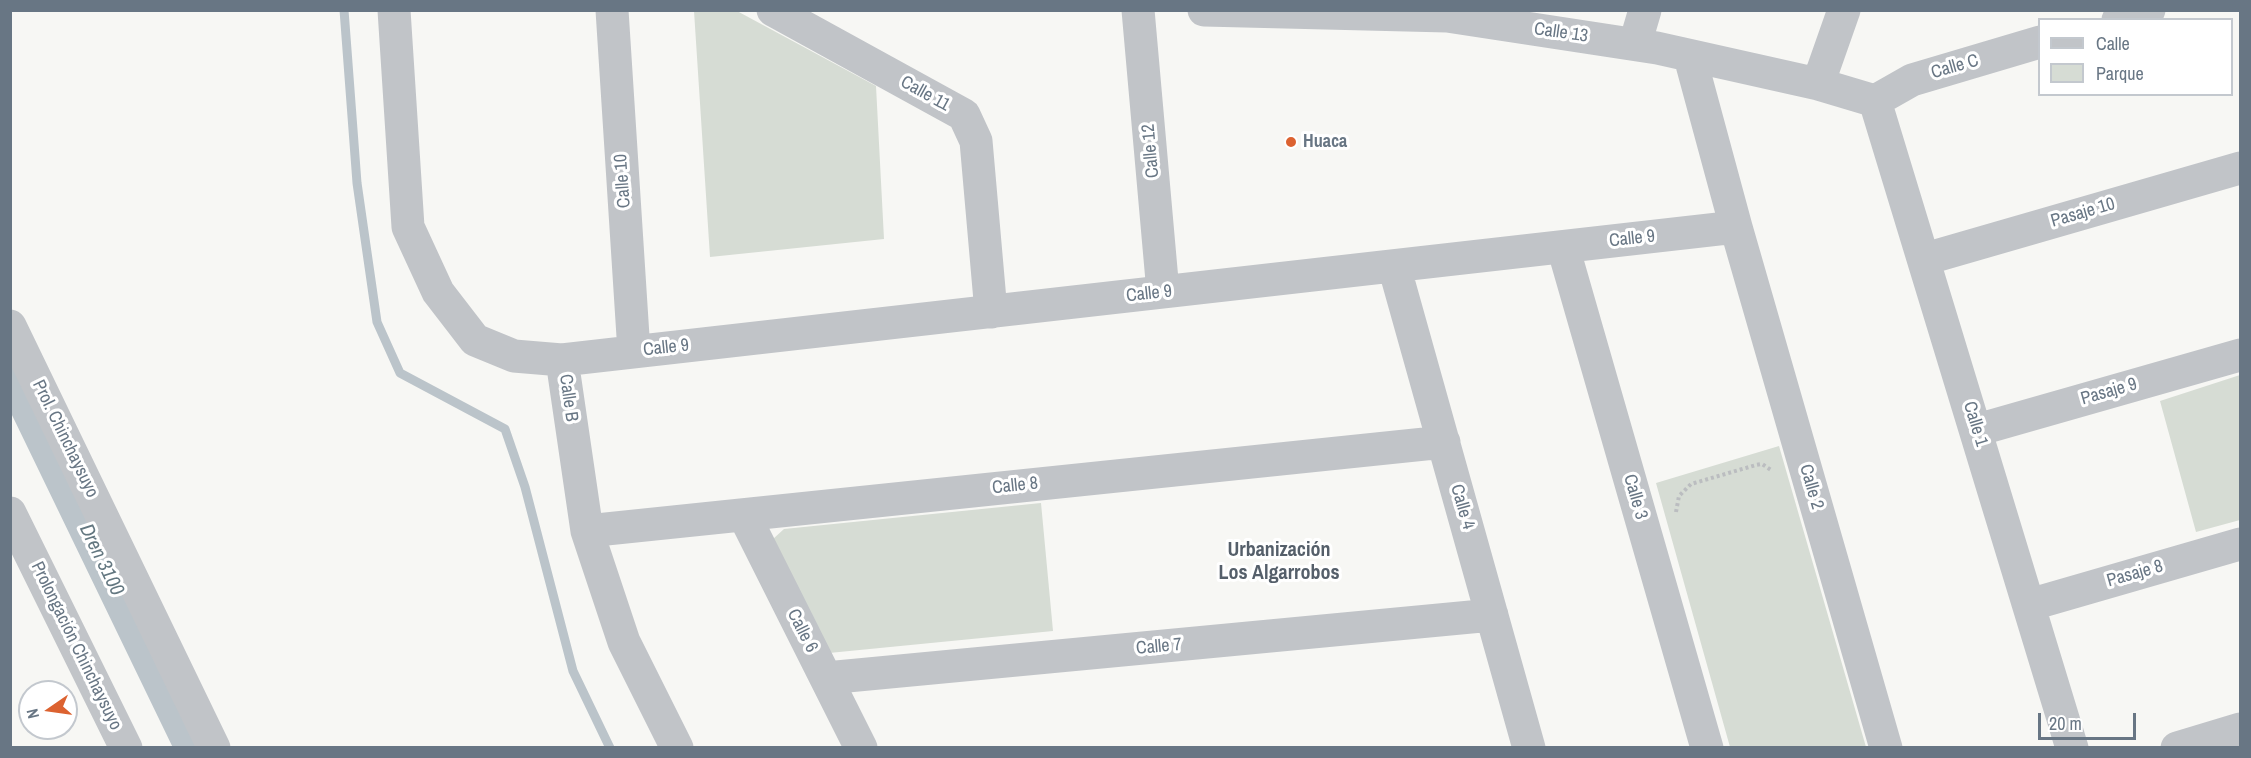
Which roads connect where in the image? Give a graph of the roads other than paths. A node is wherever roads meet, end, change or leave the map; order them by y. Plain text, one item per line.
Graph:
1 (394, 10) edge
2 (612, 10) edge
3 (773, 10) edge
4 (1138, 10) edge
5 (1204, 10) edge
6 (1645, 10) edge
7 (1844, 10) edge
8 (2149, 10) edge
9 (1328, 12) edge
10 (1482, 16) edge
11 (2124, 18) edge
12 (2038, 43) edge
13 (1635, 44) junction
14 (1690, 57) junction
15 (1818, 84) junction
16 (1875, 101) junction
17 (2241, 168) edge
18 (1736, 227) junction
19 (1563, 247) junction
20 (1925, 259) junction
21 (1394, 266) junction
22 (1163, 292) junction
23 (991, 312) junction
24 (10, 326) edge
25 (634, 352) junction
26 (2241, 355) edge
27 (562, 360) junction
28 (1977, 430) junction
29 (1443, 442) junction
30 (10, 513) edge
31 (744, 515) junction
32 (587, 531) junction
33 (2241, 544) edge
34 (2029, 605) junction
35 (1492, 615) junction
36 (826, 678) junction
37 (2241, 729) edge
38 (126, 747) edge
39 (214, 747) edge
40 (677, 747) edge
41 (861, 747) edge
42 (1529, 747) edge
43 (1707, 747) edge
44 (1886, 747) edge
45 (2072, 747) edge
46 (2177, 747) edge

1 - 27 street, Calle B
2 - 25 street, Calle 10
3 - 23 street, Calle 11
4 - 22 street, Calle 12
5 - 9 street, Calle 13
6 - 13 street
7 - 15 street
8 - 11 street
9 - 10 street, Calle 13
10 - 13 street, Calle 13
12 - 16 street, Calle C
13 - 14 street, Calle 13
14 - 15 street, Calle 13
14 - 18 street, Calle 2
15 - 16 street, Calle 13
16 - 20 street, Calle 1
17 - 20 street, Pasaje 10
18 - 19 street, Calle 9
18 - 44 street, Calle 2
19 - 21 street, Calle 9
19 - 43 street, Calle 3
20 - 28 street, Calle 1
21 - 22 street, Calle 9
21 - 29 street, Calle 4
22 - 23 street, Calle 9
23 - 25 street, Calle 9
24 - 39 street, Prol. Chinchaysuyo
25 - 27 street, Calle 9
26 - 28 street, Pasaje 9
27 - 32 street, Calle B
28 - 34 street, Calle 1
29 - 31 street, Calle 8
29 - 35 street, Calle 4
30 - 38 street, Prolongación Chinchaysuyo
31 - 32 street, Calle 8
31 - 36 street, Calle 6
32 - 40 street, Calle B
33 - 34 street, Pasaje 8
34 - 45 street, Calle 1
35 - 36 street, Calle 7
35 - 42 street, Calle 4
36 - 41 street, Calle 6
37 - 46 street

